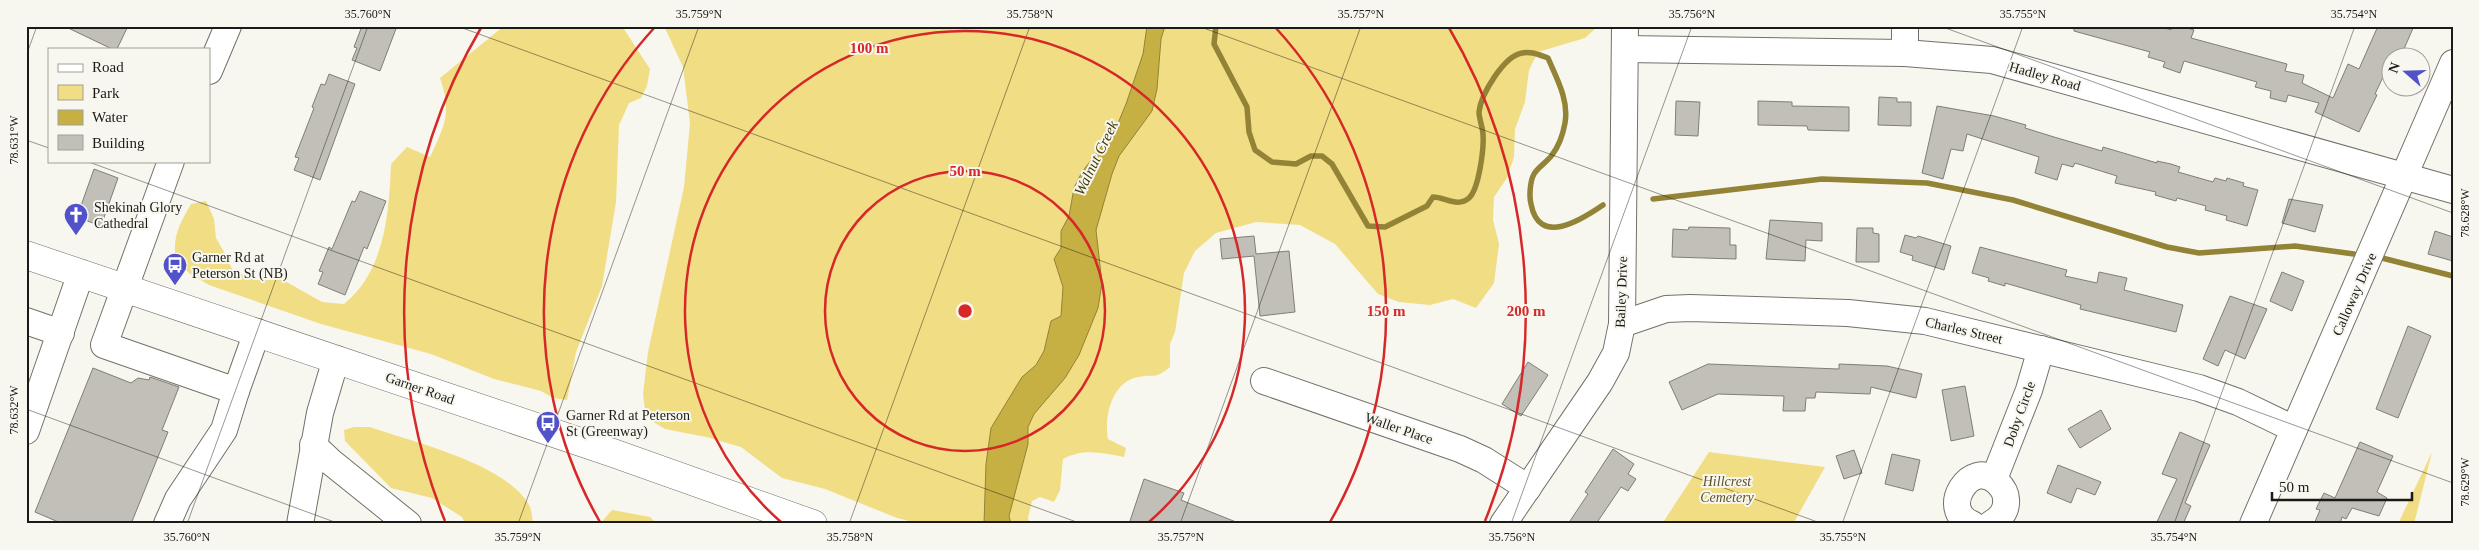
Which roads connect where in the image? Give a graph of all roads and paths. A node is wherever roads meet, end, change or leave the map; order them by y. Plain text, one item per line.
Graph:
1 (228, 26) edge
2 (1905, 26) edge
3 (1625, 38) edge
4 (1905, 54) junction
5 (2453, 63) edge
6 (210, 69) edge
7 (171, 162) edge
8 (2406, 176) junction
9 (2453, 190) edge
10 (26, 255) edge
11 (82, 273) junction
12 (124, 287) junction
13 (26, 321) edge
14 (1622, 324) junction
15 (60, 332) junction
16 (257, 332) junction
17 (2041, 349) junction
18 (336, 359) junction
19 (1264, 381) dead end
20 (236, 392) junction
21 (2294, 429) junction
22 (26, 431) edge
23 (314, 444) junction
24 (1994, 479) junction
25 (1528, 488) junction
26 (167, 524) edge
27 (300, 524) edge
28 (408, 524) edge
29 (813, 524) edge
30 (1503, 524) edge
31 (1972, 524) edge
32 (1992, 524) edge
33 (2253, 524) edge

1 - 6 street
2 - 4 street
3 - 4 street, Hadley Road
3 - 14 street, Bailey Drive
4 - 8 street, Hadley Road
5 - 8 street, Calloway Drive
7 - 12 street
8 - 9 street, Hadley Road
8 - 21 street, Calloway Drive
10 - 11 main road, Garner Road
11 - 12 main road, Garner Road
11 - 15 street
12 - 16 main road, Garner Road
12 - 20 street
13 - 15 street
14 - 17 street, Charles Street
14 - 25 street, Bailey Drive
15 - 22 street
16 - 18 main road, Garner Road
16 - 20 street
17 - 21 street, Charles Street
17 - 24 street, Doby Circle
18 - 23 street
18 - 29 main road, Garner Road
19 - 25 street, Waller Place
20 - 26 street
21 - 33 street, Calloway Drive
23 - 27 street
23 - 28 street
24 - 31 street
24 - 32 street
25 - 30 street, Bailey Drive

